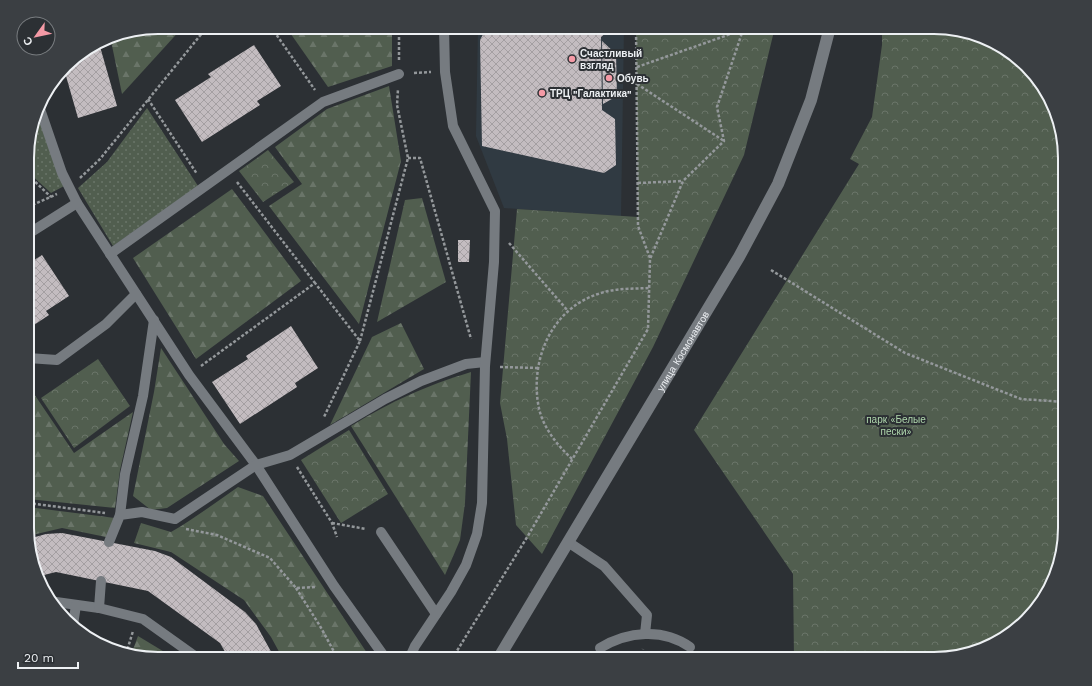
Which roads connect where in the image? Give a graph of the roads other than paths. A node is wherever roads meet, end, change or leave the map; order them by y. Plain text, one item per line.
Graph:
1 (444, 34) edge
2 (828, 34) edge
3 (404, 73) road end
4 (42, 114) edge
5 (78, 203) junction
6 (34, 230) edge
7 (110, 254) junction
8 (136, 294) junction
9 (154, 320) junction
10 (34, 358) edge
11 (481, 362) junction
12 (256, 465) junction
13 (120, 515) junction
14 (381, 532) road end
15 (109, 542) dead end
16 (568, 542) junction
17 (101, 581) dead end
18 (59, 603) edge
19 (76, 605) junction
20 (99, 608) junction
21 (436, 614) junction
22 (74, 619) edge
23 (645, 634) junction
24 (690, 647) dead end
25 (600, 648) dead end
26 (189, 652) edge
27 (381, 652) edge
28 (412, 652) edge
29 (502, 652) edge

1 - 11 lane
2 - 16 street, улица Космонавтов
3 - 7 lane
4 - 5 lane
5 - 6 lane
5 - 7 lane
7 - 8 lane
8 - 9 lane
8 - 10 lane
9 - 12 lane
9 - 13 lane
11 - 12 lane
11 - 21 lane
12 - 13 lane
12 - 27 lane
13 - 15 lane
14 - 21 lane
16 - 23 lane
16 - 29 street, улица Космонавтов
17 - 20 lane
18 - 19 lane
19 - 20 lane
19 - 22 lane
20 - 26 lane
21 - 28 lane
23 - 24 lane
23 - 25 lane

